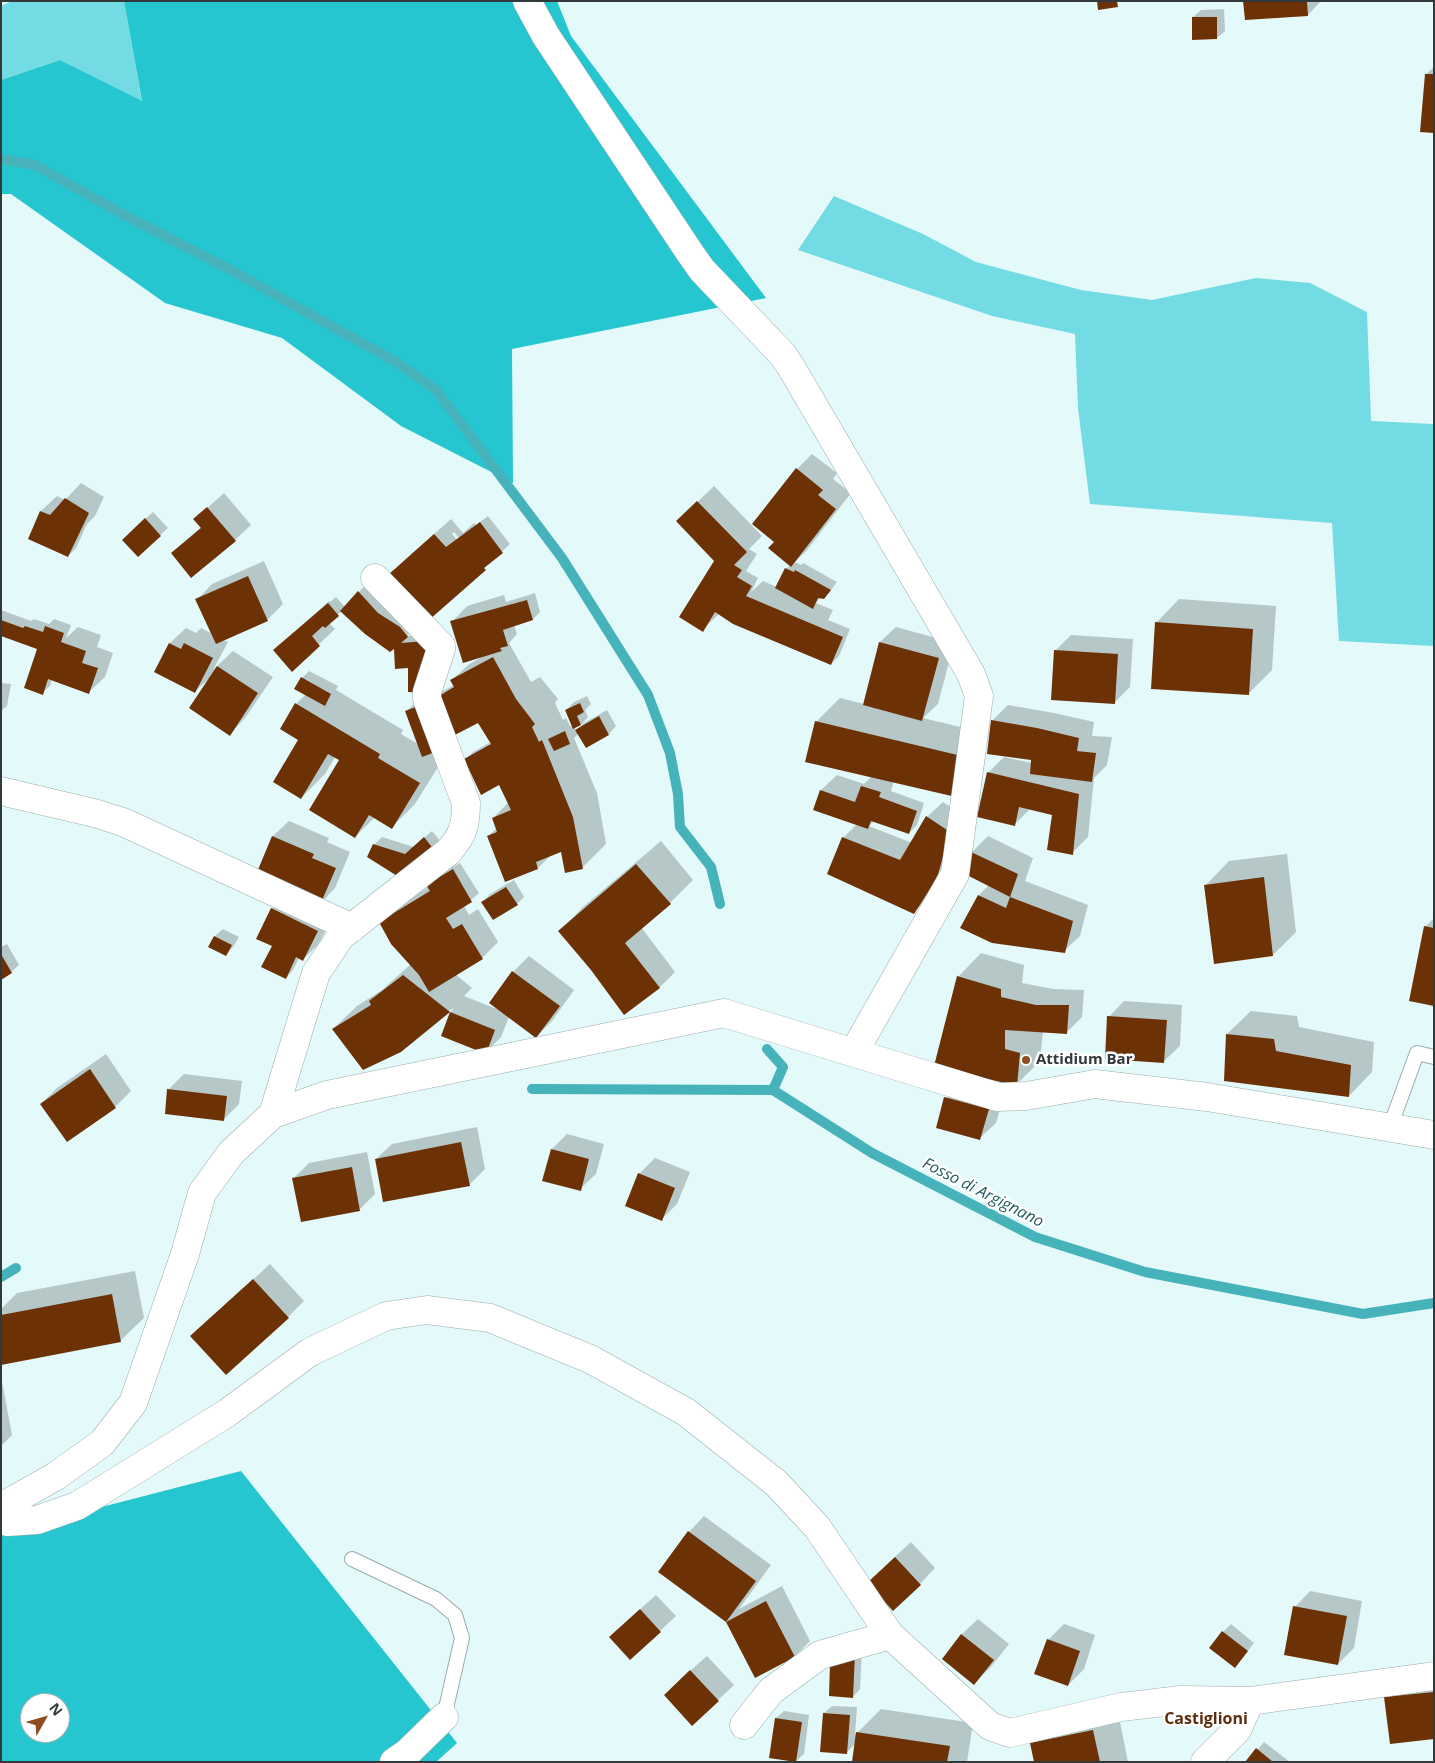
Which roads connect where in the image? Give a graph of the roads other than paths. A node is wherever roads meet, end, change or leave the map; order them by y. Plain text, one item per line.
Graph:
1 (526, 1) edge
2 (375, 578) dead end
3 (1, 791) edge
4 (352, 928) junction
5 (854, 1052) junction
6 (1434, 1057) edge
7 (273, 1114) junction
8 (1390, 1127) junction
9 (1434, 1136) edge
10 (1, 1507) edge
11 (1, 1520) edge
12 (352, 1559) dead end
13 (890, 1635) junction
14 (1434, 1676) edge
15 (1250, 1700) junction
16 (444, 1718) joint
17 (744, 1725) dead end
18 (394, 1762) edge
19 (1206, 1762) edge

1 - 5 street
2 - 4 street
3 - 4 street
4 - 7 street
5 - 7 street
5 - 8 street
6 - 8 lane
7 - 10 street
8 - 9 street
11 - 13 street
12 - 16 lane
13 - 15 street
13 - 17 street
14 - 15 street
15 - 19 street
16 - 18 street

